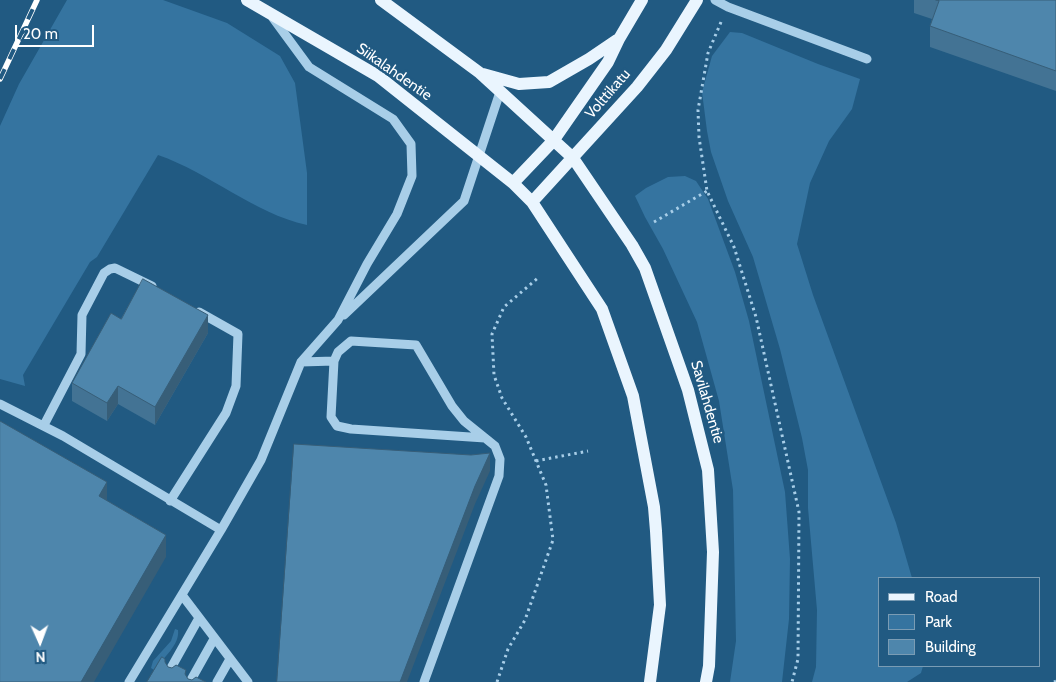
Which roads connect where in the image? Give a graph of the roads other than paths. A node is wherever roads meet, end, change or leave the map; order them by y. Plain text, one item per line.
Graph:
1 (247, 0) edge
2 (381, 0) edge
3 (642, 0) edge
4 (697, 0) edge
5 (715, 0) edge
6 (269, 12) junction
7 (619, 38) junction
8 (867, 59) dead end
9 (480, 73) junction
10 (500, 92) junction
11 (553, 141) junction
12 (479, 156) junction
13 (573, 158) junction
14 (513, 183) junction
15 (532, 202) junction
16 (162, 292) edge
17 (188, 306) edge
18 (338, 320) junction
19 (334, 361) junction
20 (301, 362) junction
21 (0, 404) edge
22 (44, 425) junction
23 (485, 438) junction
24 (170, 500) junction
25 (221, 530) junction
26 (182, 595) junction
27 (199, 618) junction
28 (214, 639) junction
29 (230, 659) junction
30 (171, 668) edge
31 (191, 680) edge
32 (246, 681) edge
33 (650, 681) edge
34 (130, 682) edge
35 (217, 682) edge
36 (424, 682) edge
37 (706, 682) edge

1 - 6 main road, Siikalahdentie
2 - 9 main road
3 - 7 main road, Volttikatu
4 - 13 main road, Volttikatu
5 - 8 street
6 - 12 main road, Siikalahdentie
6 - 18 street
7 - 9 main road, Volttikatu
7 - 11 main road, Volttikatu
9 - 10 main road
10 - 11 main road
10 - 12 street
11 - 13 main road
11 - 14 main road, Volttikatu
12 - 14 main road, Siikalahdentie
12 - 18 street
13 - 15 main road, Volttikatu
13 - 37 main road, Savilahdentie
14 - 15 main road
15 - 33 main road
16 - 22 street
17 - 24 street
18 - 20 street
19 - 20 street
19 - 23 street
19 - 23 street
20 - 25 street
21 - 22 street
22 - 24 street
23 - 36 street
24 - 25 street
25 - 26 street
26 - 27 street
26 - 34 street
27 - 28 street
27 - 30 street
28 - 29 street
28 - 31 street
29 - 32 street
29 - 35 street

